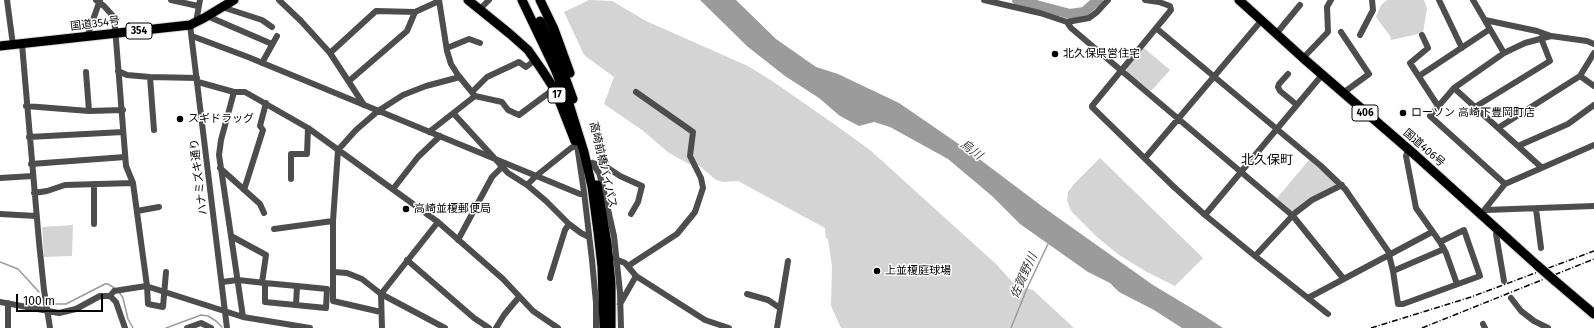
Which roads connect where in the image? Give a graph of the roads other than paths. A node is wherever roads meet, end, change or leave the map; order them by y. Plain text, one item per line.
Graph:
1 (7, 0) edge
2 (171, 0) edge
3 (234, 0) edge
4 (279, 0) edge
5 (439, 0) edge
6 (468, 0) edge
7 (489, 0) edge
8 (522, 0) edge
9 (529, 0) edge
10 (540, 0) edge
11 (984, 0) edge
12 (1108, 0) edge
13 (1145, 0) edge
14 (1239, 0) edge
15 (1330, 0) edge
16 (1372, 0) edge
17 (1439, 0) edge
18 (1473, 0) edge
19 (98, 1) edge
20 (199, 3) edge
21 (1300, 5) dead end
22 (222, 7) junction
23 (480, 9) junction
24 (415, 12) junction
25 (208, 16) junction
26 (534, 16) junction
27 (1485, 20) junction
28 (1261, 21) junction
29 (1067, 22) junction
30 (193, 23) junction
31 (272, 27) dead end
32 (1156, 28) junction
33 (1490, 29) junction
34 (1341, 32) dead end
35 (116, 33) junction
36 (1276, 34) junction
37 (1360, 35) dead end
38 (1422, 35) dead end
39 (192, 36) junction
40 (277, 36) dead end
41 (1551, 36) junction
42 (87, 37) junction
43 (1541, 38) junction
44 (480, 43) dead end
45 (272, 44) junction
46 (1594, 44) edge
47 (17, 45) junction
48 (0, 46) edge
49 (447, 48) junction
50 (1462, 48) junction
51 (330, 53) junction
52 (1504, 53) junction
53 (1594, 54) edge
54 (1303, 58) junction
55 (535, 60) junction
56 (262, 63) junction
57 (1121, 70) junction
58 (118, 71) junction
59 (86, 72) dead end
60 (1288, 74) dead end
61 (460, 76) junction
62 (1322, 76) junction
63 (1419, 76) junction
64 (1580, 76) junction
65 (150, 77) junction
66 (1215, 77) junction
67 (198, 80) junction
68 (349, 81) junction
69 (1594, 86) edge
70 (557, 87) junction
71 (1454, 88) junction
72 (234, 92) junction
73 (636, 92) dead end
74 (1343, 93) junction
75 (473, 94) junction
76 (266, 103) junction
77 (364, 105) junction
78 (1297, 105) junction
79 (1594, 105) edge
80 (26, 106) junction
81 (1438, 106) junction
82 (1475, 107) junction
83 (122, 110) junction
84 (89, 111) junction
85 (378, 111) junction
86 (577, 111) junction
87 (454, 114) junction
88 (1179, 119) junction
89 (308, 128) junction
90 (1498, 128) junction
91 (154, 130) dead end
92 (1277, 130) junction
93 (123, 132) junction
94 (429, 132) junction
95 (29, 136) junction
96 (440, 136) junction
97 (577, 145) junction
98 (1594, 145) edge
99 (1518, 146) junction
100 (338, 150) junction
101 (1408, 150) junction
102 (125, 157) junction
103 (494, 158) junction
104 (1145, 158) junction
105 (592, 162) junction
106 (32, 164) junction
107 (502, 167) junction
108 (220, 168) junction
109 (1541, 168) junction
110 (1242, 172) junction
111 (33, 176) junction
112 (536, 176) junction
113 (0, 178) edge
114 (291, 179) dead end
115 (133, 183) junction
116 (94, 184) junction
117 (1505, 184) junction
118 (527, 185) junction
119 (1342, 185) junction
120 (393, 189) junction
121 (244, 190) junction
122 (34, 193) junction
123 (580, 194) dead end
124 (594, 205) junction
125 (1594, 206) edge
126 (159, 208) dead end
127 (1536, 209) junction
128 (137, 211) junction
129 (1483, 212) junction
130 (264, 213) dead end
131 (0, 214) edge
132 (631, 214) dead end
133 (1205, 215) junction
134 (36, 216) junction
135 (1293, 216) junction
136 (333, 221) junction
137 (438, 222) junction
138 (94, 224) dead end
139 (569, 224) junction
140 (274, 229) dead end
141 (1499, 230) junction
142 (1432, 232) junction
143 (231, 236) junction
144 (589, 237) junction
145 (458, 240) junction
146 (1440, 242) junction
147 (1541, 248) dead end
148 (1444, 249) junction
149 (1390, 254) junction
150 (1254, 256) junction
151 (615, 258) junction
152 (407, 260) junction
153 (788, 261) dead end
154 (628, 266) junction
155 (1393, 271) junction
156 (166, 272) dead end
157 (334, 272) junction
158 (636, 276) junction
159 (550, 278) dead end
160 (1343, 278) junction
161 (238, 280) junction
162 (1504, 281) dead end
163 (222, 282) junction
164 (264, 283) junction
165 (1457, 284) junction
166 (147, 286) junction
167 (297, 286) junction
168 (115, 292) junction
169 (165, 292) junction
170 (381, 294) junction
171 (747, 294) dead end
172 (519, 298) junction
173 (1308, 298) junction
174 (1511, 298) dead end
175 (0, 302) edge
176 (8, 303) junction
177 (620, 304) junction
178 (296, 305) junction
179 (780, 308) junction
180 (48, 311) junction
181 (226, 312) junction
182 (381, 312) junction
183 (1328, 314) dead end
184 (1594, 314) edge
185 (244, 317) junction
186 (623, 327) edge
187 (8, 328) edge
188 (50, 328) edge
189 (125, 328) edge
190 (187, 328) edge
191 (211, 328) edge
192 (227, 328) edge
193 (310, 328) edge
194 (382, 328) edge
195 (445, 328) edge
196 (489, 328) edge
197 (496, 328) edge
198 (558, 328) edge
199 (596, 328) edge
200 (604, 328) edge
201 (611, 328) edge
202 (729, 328) edge
203 (777, 328) edge
204 (1548, 328) edge

1 - 47 street
2 - 20 street
3 - 22 highway, 国道354号 / 354
4 - 51 street
5 - 24 street
5 - 49 street
6 - 23 highway, 17
7 - 23 street
8 - 26 highway, 17
9 - 26 highway, 17
10 - 86 highway, 17
11 - 29 street
12 - 29 street
13 - 32 street
14 - 28 highway, 国道406号 / 406
15 - 54 street
16 - 37 street
17 - 50 street
18 - 27 street
19 - 35 street
19 - 42 street
20 - 30 street, ハナミズキ通り
21 - 36 street
22 - 25 highway, 国道354号 / 354
22 - 31 street
23 - 55 highway, 17
24 - 51 street
24 - 68 street
25 - 30 highway, 国道354号 / 354
25 - 45 street
26 - 70 highway, 高崎前橋バイパス / 17
26 - 86 highway, 高崎前橋バイパス / 17
27 - 33 street
27 - 41 street
28 - 36 highway, 国道406号 / 406
28 - 66 street
29 - 57 street
30 - 35 highway, 国道354号 / 354
30 - 39 street, ハナミズキ通り
32 - 57 street
32 - 66 street
33 - 50 street
33 - 52 street
34 - 74 street
35 - 42 highway, 国道354号 / 354
35 - 58 street
36 - 54 highway, 国道406号 / 406
38 - 63 street
39 - 56 street
39 - 67 street, ハナミズキ通り
40 - 45 street
41 - 43 street
41 - 46 street
42 - 47 highway, 国道354号 / 354
43 - 52 street
43 - 82 street
44 - 49 street
45 - 56 street
47 - 48 highway, 国道354号 / 354
47 - 80 street
49 - 61 street
50 - 63 street
51 - 68 street
52 - 71 street
53 - 64 street
54 - 62 highway, 国道406号 / 406
55 - 70 highway, 17
55 - 75 street
56 - 77 street
57 - 88 street
57 - 104 street
58 - 65 street
58 - 83 street
59 - 84 street
60 - 78 street
61 - 75 street
61 - 85 street
62 - 74 highway, 国道406号 / 406
62 - 78 street
63 - 81 street
64 - 69 street
64 - 90 street
65 - 67 street
65 - 91 street
66 - 88 street
66 - 92 street
67 - 72 street
67 - 163 street, ハナミズキ通り
68 - 77 street
70 - 75 street
70 - 97 highway, 17
70 - 124 highway, 高崎前橋バイパス / 17
71 - 81 street
71 - 82 street
72 - 76 street
72 - 108 street
73 - 154 street
74 - 101 highway, 国道406号 / 406
75 - 87 street
76 - 89 street
76 - 121 street
77 - 85 street
78 - 92 street
79 - 99 street
80 - 84 street
80 - 95 street
81 - 117 street
82 - 90 street
83 - 84 street
83 - 93 street
85 - 94 street
85 - 100 street
86 - 105 highway, 高崎前橋バイパス / 17
87 - 94 street
87 - 103 street
88 - 104 street
88 - 110 street
89 - 100 street
89 - 114 street
90 - 99 street
92 - 110 street
92 - 119 street
93 - 95 street
93 - 102 street
94 - 96 street
95 - 106 street
96 - 103 street
96 - 120 street
97 - 112 street
97 - 124 highway, 17
97 - 144 street
98 - 109 street
99 - 109 street
100 - 120 street
100 - 136 street
101 - 129 highway, 国道406号 / 406
101 - 142 street
102 - 106 street
102 - 115 street
103 - 107 street
103 - 112 street
104 - 133 street
105 - 132 street
105 - 151 street
105 - 201 highway, 高崎前橋バイパス / 17
106 - 111 street
107 - 118 street
107 - 145 street
108 - 121 street
108 - 143 street
109 - 117 street
110 - 133 street
110 - 135 street
111 - 113 street
111 - 122 street
112 - 118 street
112 - 123 street
115 - 116 street
115 - 128 street
116 - 122 street
116 - 138 street
117 - 129 street
118 - 139 street
119 - 135 street
119 - 149 street
120 - 137 street
121 - 130 street
122 - 134 street
124 - 200 highway, 高崎前橋バイパス / 17
125 - 127 street
126 - 128 street
127 - 129 street
127 - 147 street
128 - 166 street
129 - 141 highway, 国道406号 / 406
131 - 134 street
133 - 150 street
134 - 180 street
135 - 150 street
135 - 160 street
136 - 140 street
136 - 157 street
137 - 145 street
137 - 152 street
139 - 144 street
139 - 159 street
141 - 162 street
141 - 184 highway, 国道406号 / 406, bridge
142 - 146 street
142 - 149 street
143 - 161 street
143 - 164 street
144 - 199 street
145 - 172 street
146 - 148 street
146 - 165 street
148 - 155 street
148 - 165 street
149 - 155 street
149 - 160 street
150 - 173 street
151 - 154 street
151 - 177 street
152 - 170 street
152 - 196 street
153 - 179 street
154 - 158 street
155 - 165 street
156 - 169 street
157 - 170 street
157 - 182 street
158 - 177 street
158 - 202 street
160 - 173 street
161 - 163 street
161 - 164 street
161 - 185 street
163 - 181 street, ハナミズキ通り
164 - 167 street
164 - 178 street
166 - 168 street
166 - 169 street
166 - 169 street
167 - 178 street
167 - 178 street
168 - 180 street
168 - 189 street
169 - 181 street
170 - 182 street
170 - 195 street
171 - 179 street
172 - 197 street
172 - 198 street
173 - 183 street
174 - 204 street
175 - 176 street
176 - 180 street
176 - 187 street
177 - 186 street
179 - 203 street
180 - 188 street
181 - 185 street
181 - 192 street, ハナミズキ通り
182 - 194 street
185 - 193 street
190 - 191 street

